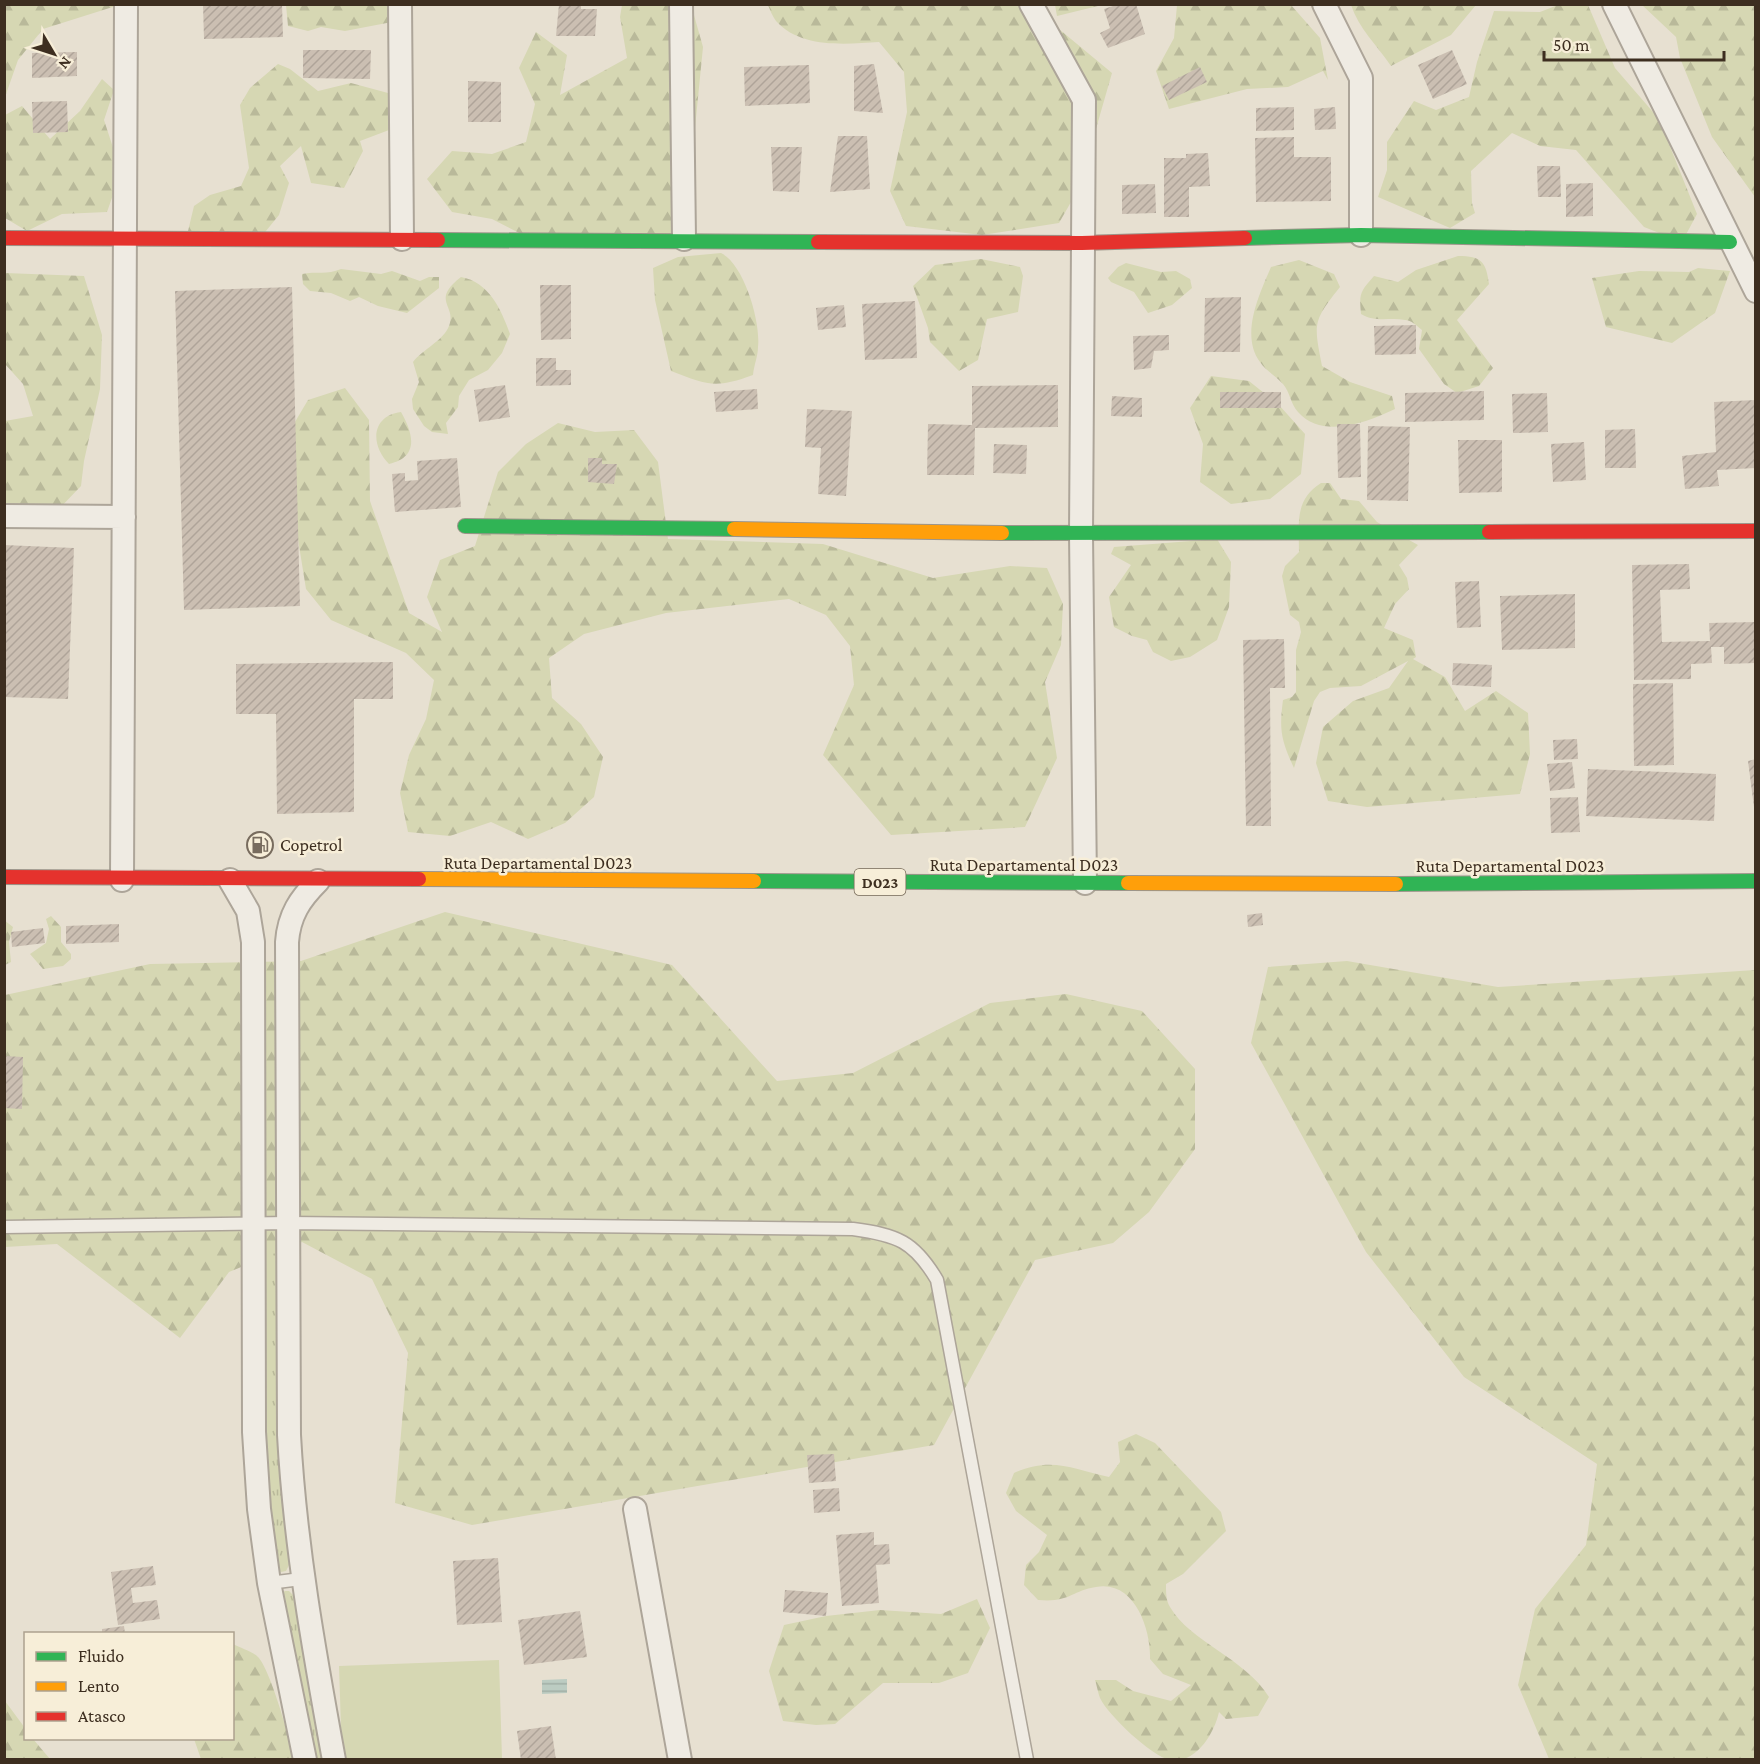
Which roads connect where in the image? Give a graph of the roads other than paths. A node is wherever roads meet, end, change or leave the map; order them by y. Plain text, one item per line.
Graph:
1 (126, 4) edge
2 (400, 4) edge
3 (681, 4) edge
4 (1031, 4) edge
5 (1324, 4) edge
6 (1614, 4) edge
7 (1361, 235) junction
8 (4, 238) edge
9 (126, 238) junction
10 (402, 239) junction
11 (684, 239) junction
12 (1730, 242) junction
13 (1082, 243) junction
14 (1755, 291) edge
15 (4, 516) edge
16 (124, 517) junction
17 (465, 526) dead end
18 (1755, 531) edge
19 (1081, 534) junction
20 (4, 878) edge
21 (122, 880) junction
22 (230, 880) junction
23 (318, 880) junction
24 (1755, 881) edge
25 (1085, 883) junction
26 (288, 1223) junction
27 (253, 1224) junction
28 (4, 1227) edge
29 (635, 1509) dead end
30 (301, 1579) junction
31 (269, 1583) junction
32 (305, 1760) edge
33 (334, 1760) edge
34 (680, 1760) edge
35 (1027, 1760) edge

1 - 9 street
2 - 10 street
3 - 11 street
4 - 13 street
5 - 7 street
6 - 12 street
7 - 12 street
7 - 13 street
8 - 9 street
9 - 10 street
9 - 16 street
10 - 11 street
11 - 13 street
12 - 14 street
13 - 19 street
15 - 16 street
16 - 21 street
17 - 19 street
18 - 19 street
19 - 25 street
20 - 21 street, Ruta Departamental D023 / D023
21 - 22 street, Ruta Departamental D023 / D023
22 - 23 street, Ruta Departamental D023 / D023
22 - 27 street
23 - 25 street, Ruta Departamental D023 / D023
23 - 26 street
24 - 25 street, Ruta Departamental D023 / D023
26 - 27 lane
26 - 30 street
26 - 35 lane
27 - 28 lane
27 - 31 street
29 - 34 street
30 - 31 lane
30 - 33 street
31 - 32 street

